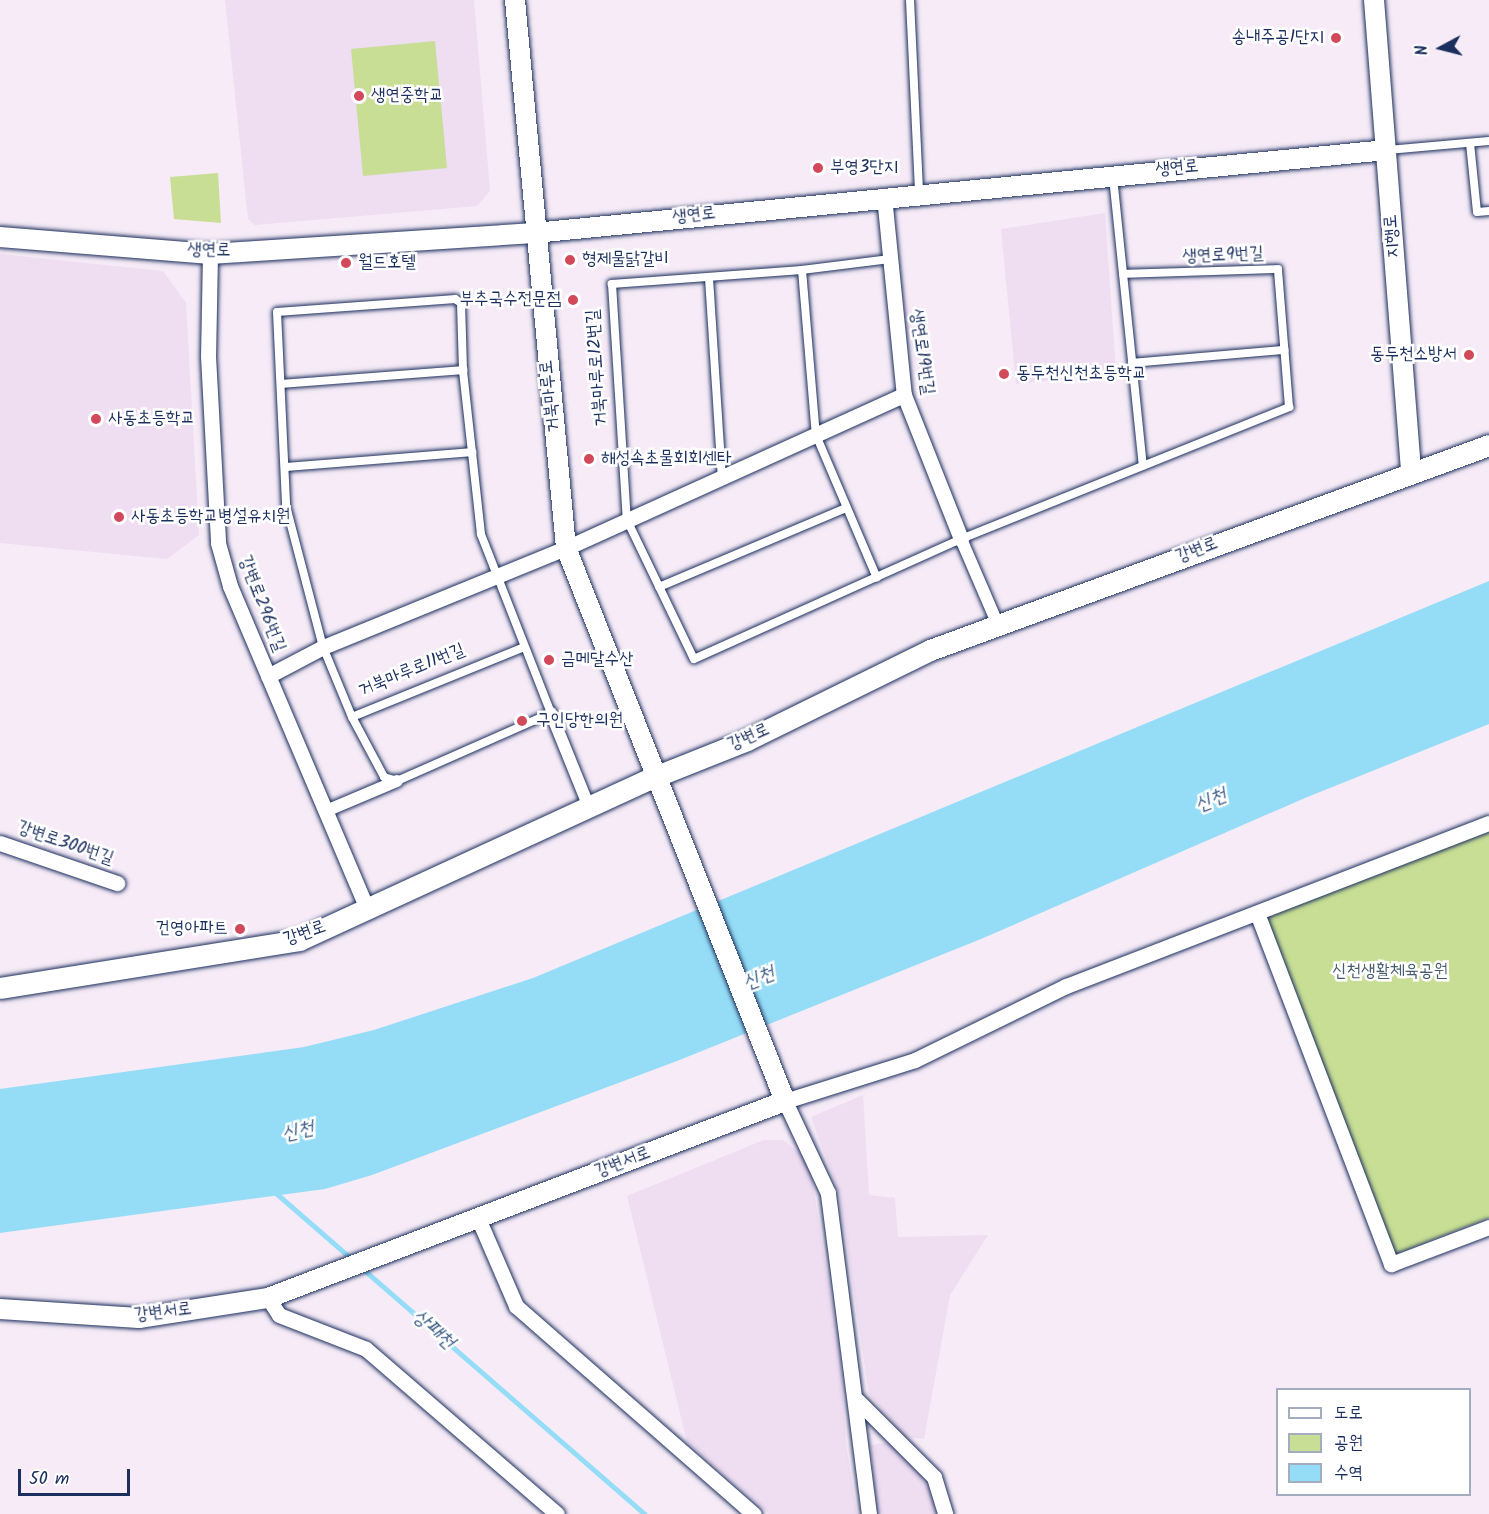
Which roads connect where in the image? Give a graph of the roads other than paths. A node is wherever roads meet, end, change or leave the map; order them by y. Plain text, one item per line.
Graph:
1 (515, 0) edge
2 (910, 0) edge
3 (1374, 0) edge
4 (1489, 141) edge
5 (1470, 143) junction
6 (1386, 150) junction
7 (1113, 175) junction
8 (919, 193) junction
9 (884, 196) junction
10 (1489, 211) edge
11 (534, 232) junction
12 (0, 237) edge
13 (210, 254) junction
14 (890, 259) junction
15 (802, 270) junction
16 (1123, 274) junction
17 (709, 278) junction
18 (1284, 350) junction
19 (1132, 363) junction
20 (463, 370) junction
21 (281, 384) junction
22 (904, 395) junction
23 (816, 435) junction
24 (1489, 445) edge
25 (472, 452) junction
26 (1143, 465) junction
27 (286, 467) junction
28 (1411, 473) junction
29 (722, 477) junction
30 (844, 509) junction
31 (627, 520) junction
32 (961, 539) junction
33 (566, 548) junction
34 (495, 575) junction
35 (877, 578) junction
36 (659, 587) junction
37 (998, 625) junction
38 (323, 647) junction
39 (524, 647) junction
40 (268, 676) junction
41 (551, 713) junction
42 (352, 717) junction
43 (654, 777) junction
44 (397, 781) junction
45 (590, 807) junction
46 (326, 812) junction
47 (1489, 823) edge
48 (0, 843) edge
49 (117, 883) dead end
50 (367, 909) junction
51 (1257, 913) junction
52 (0, 988) edge
53 (785, 1101) junction
54 (470, 1221) junction
55 (1489, 1227) edge
56 (268, 1298) junction
57 (0, 1309) edge
58 (857, 1400) junction
59 (557, 1514) edge
60 (754, 1514) edge
61 (869, 1514) edge
62 (945, 1514) edge

1 - 11 street, 거북마루로
2 - 8 lane
3 - 6 street, 지행로
4 - 5 lane
5 - 6 lane
5 - 10 lane
6 - 7 street, 생연로
6 - 28 street, 지행로
7 - 8 street, 생연로
7 - 16 lane
8 - 9 street, 생연로
9 - 11 street, 생연로
9 - 14 street, 생연로19번길
11 - 13 street, 생연로
11 - 33 street, 거북마루로
12 - 13 street, 생연로
13 - 40 street, 강변로296번길
14 - 15 lane
14 - 22 street, 생연로19번길
15 - 17 lane
15 - 23 lane
16 - 18 lane, 생연로9번길
16 - 19 lane
17 - 29 lane
17 - 31 lane, 거북마루로12번길
18 - 19 lane
18 - 26 lane, 생연로9번길
19 - 26 lane
20 - 21 lane
20 - 21 lane
20 - 25 lane
21 - 27 lane
22 - 23 street
22 - 32 street, 생연로19번길
23 - 29 street
23 - 30 lane
24 - 28 main road, 강변로
25 - 27 lane
25 - 34 lane
26 - 32 lane, 생연로9번길
27 - 38 lane, 거북마루로11번길
28 - 37 main road, 강변로
29 - 31 street
30 - 35 lane
30 - 36 lane
31 - 33 street
31 - 36 lane, 거북마루로12번길
32 - 35 lane
32 - 37 street, 생연로19번길
33 - 34 street
33 - 43 street, 거북마루로
34 - 38 street
34 - 39 lane
35 - 36 lane, 거북마루로12번길
37 - 43 main road, 강변로
38 - 40 street
38 - 42 lane, 거북마루로11번길
39 - 41 lane
39 - 42 lane, 거북마루로11번길
40 - 46 street, 강변로296번길
41 - 44 lane
41 - 45 street
42 - 44 lane
43 - 45 main road, 강변로
43 - 53 street, 거북마루로
44 - 46 street
45 - 50 main road, 강변로
46 - 50 street, 강변로296번길
47 - 51 street
48 - 49 street, 강변로300번길
50 - 52 main road, 강변로
51 - 53 street
51 - 55 street
53 - 54 street, 강변서로
53 - 58 street
54 - 56 street, 강변서로
54 - 60 street
56 - 57 street, 강변서로
56 - 59 street
58 - 61 street
58 - 62 street

